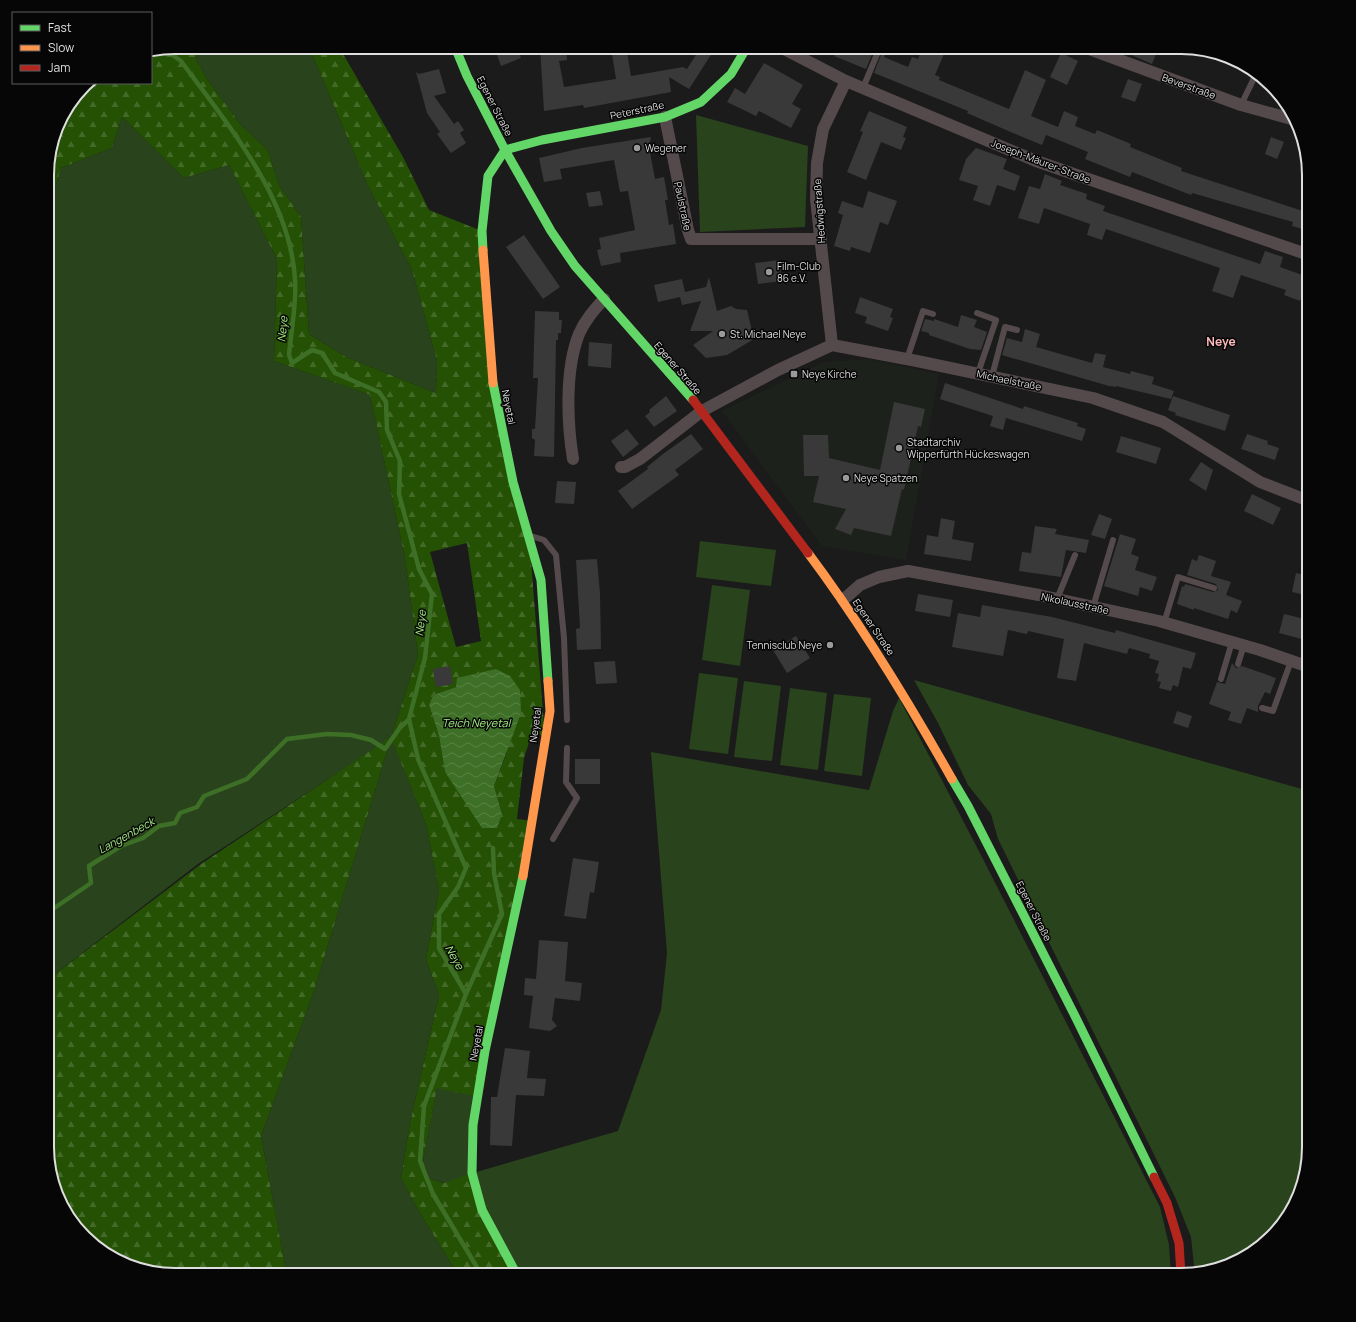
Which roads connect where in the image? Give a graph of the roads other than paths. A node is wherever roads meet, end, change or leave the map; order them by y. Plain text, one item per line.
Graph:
1 (458, 54) edge
2 (743, 54) edge
3 (794, 54) edge
4 (877, 54) edge
5 (1103, 54) edge
6 (1254, 78) edge
7 (846, 81) junction
8 (863, 88) junction
9 (1241, 105) junction
10 (665, 117) junction
11 (1287, 118) edge
12 (505, 150) junction
13 (821, 239) junction
14 (1302, 253) edge
15 (604, 299) junction
16 (977, 313) dead end
17 (933, 314) dead end
18 (1017, 330) dead end
19 (832, 345) junction
20 (907, 359) junction
21 (978, 373) junction
22 (992, 376) junction
23 (702, 411) junction
24 (573, 459) dead end
25 (621, 467) dead end
26 (1302, 497) edge
27 (529, 535) junction
28 (1113, 540) dead end
29 (1075, 555) dead end
30 (1214, 588) dead end
31 (1057, 599) junction
32 (843, 600) junction
33 (1093, 607) junction
34 (1164, 623) junction
35 (1232, 642) junction
36 (1244, 645) junction
37 (1290, 661) junction
38 (1238, 664) dead end
39 (1302, 665) edge
40 (1220, 679) dead end
41 (1262, 708) dead end
42 (567, 720) dead end
43 (567, 748) dead end
44 (553, 839) dead end
45 (513, 1268) edge
46 (1181, 1268) edge

1 - 12 street, Egener Straße
2 - 10 street, Peterstraße
3 - 7 street, Joseph-Mäurer-Straße
4 - 8 lane
5 - 9 street, Beverstraße
6 - 9 lane
7 - 8 street, Joseph-Mäurer-Straße
7 - 13 street, Hedwigstraße
8 - 14 street, Joseph-Mäurer-Straße
9 - 11 street, Beverstraße
10 - 12 street, Peterstraße
10 - 13 street, Paulstraße
12 - 15 street, Egener Straße
12 - 27 street, Neyetal
13 - 19 street, Hedwigstraße
15 - 23 street, Egener Straße
15 - 24 street
16 - 21 lane
17 - 20 lane
18 - 22 lane
19 - 20 street, Michaelstraße
19 - 23 street
20 - 21 street, Michaelstraße
21 - 22 street, Michaelstraße
22 - 26 street, Michaelstraße
23 - 25 street
23 - 32 street, Egener Straße
27 - 42 lane
27 - 45 street, Neyetal
28 - 33 lane
29 - 31 lane
30 - 34 lane
31 - 32 street, Nikolausstraße
31 - 33 street, Nikolausstraße
32 - 46 street, Egener Straße
33 - 34 street, Nikolausstraße
34 - 35 street, Nikolausstraße
35 - 36 street, Nikolausstraße
35 - 40 lane
36 - 37 street, Nikolausstraße
36 - 38 lane
37 - 39 street, Nikolausstraße
37 - 41 lane
43 - 44 lane

